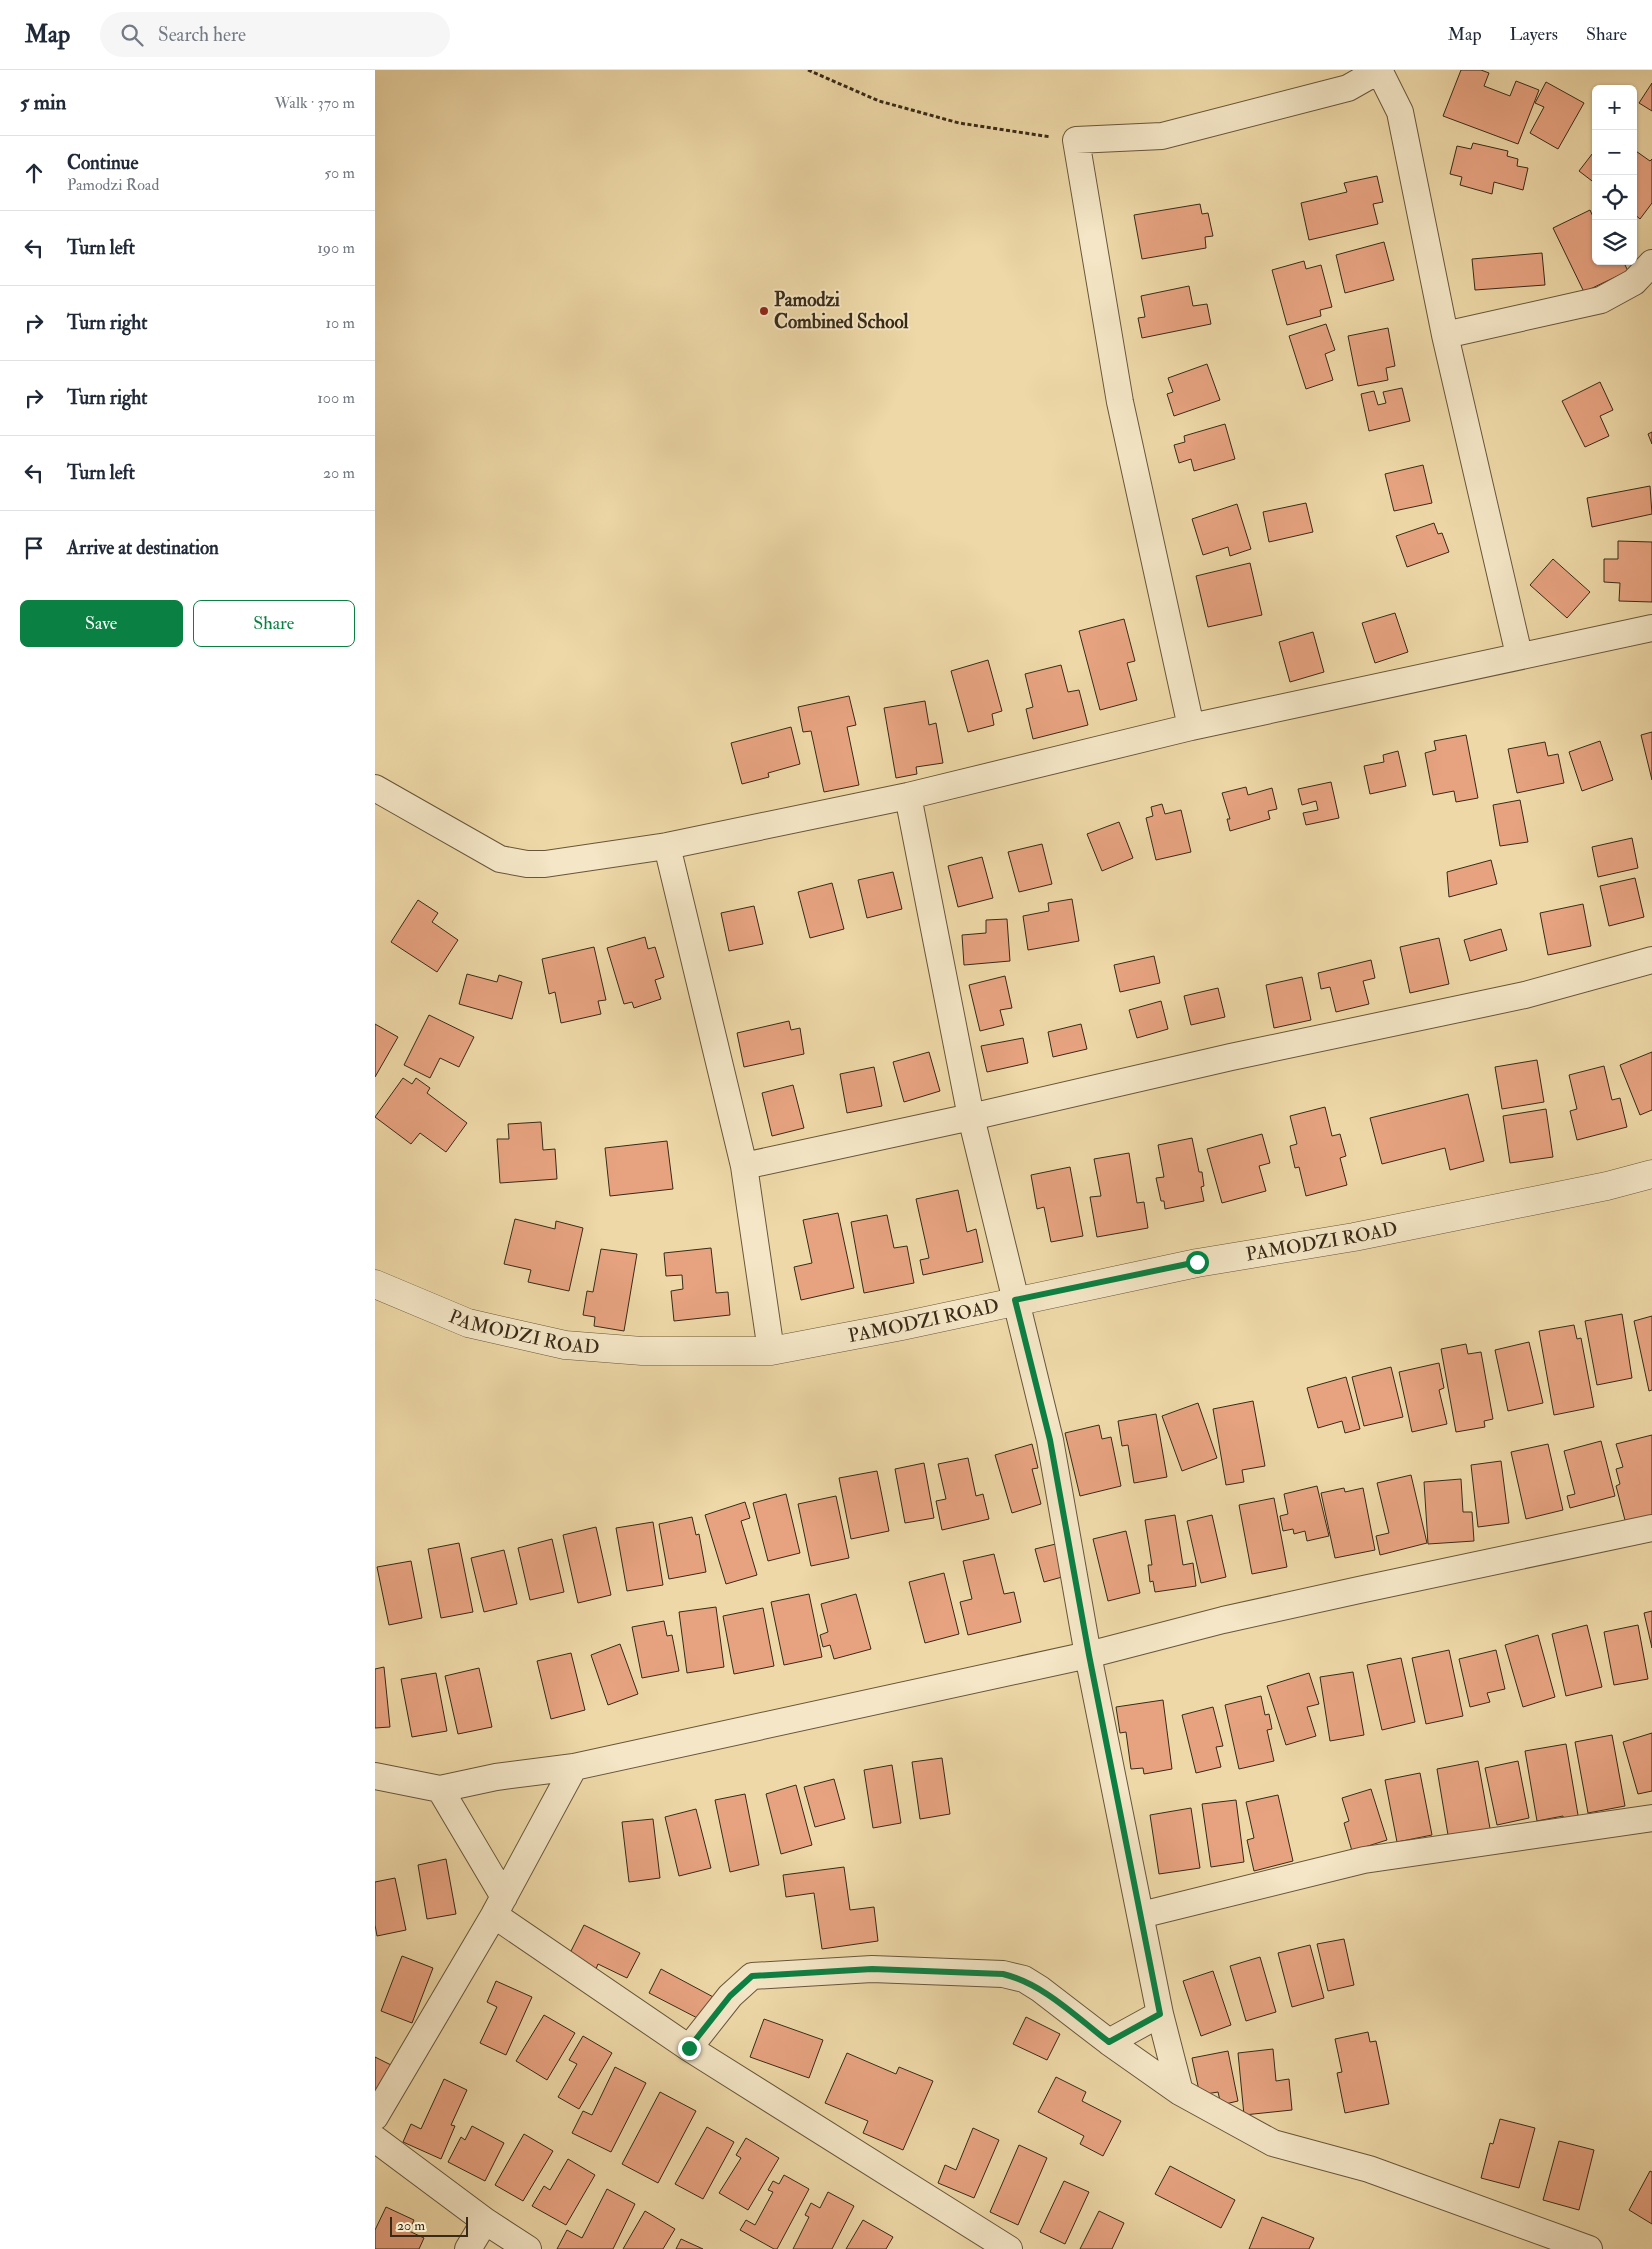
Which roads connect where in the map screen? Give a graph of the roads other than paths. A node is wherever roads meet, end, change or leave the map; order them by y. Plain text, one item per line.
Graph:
1 (1379, 71) edge
2 (1652, 263) edge
3 (1445, 335) junction
4 (1652, 628) edge
5 (1519, 655) junction
6 (1191, 727) junction
7 (375, 788) edge
8 (908, 796) junction
9 (667, 846) junction
10 (1652, 960) edge
11 (971, 1118) junction
12 (743, 1166) junction
13 (1652, 1174) edge
14 (375, 1284) edge
15 (1015, 1300) junction
16 (771, 1351) junction
17 (1652, 1528) edge
18 (1089, 1655) junction
19 (574, 1767) junction
20 (375, 1776) edge
21 (440, 1789) junction
22 (1652, 1818) edge
23 (499, 1906) junction
24 (1141, 1915) junction
25 (1160, 2014) junction
26 (1109, 2042) junction
27 (689, 2048) junction
28 (1180, 2092) junction
29 (375, 2117) edge
30 (375, 2139) edge
31 (485, 2221) junction
32 (468, 2249) edge
33 (528, 2249) edge
34 (1009, 2249) edge
35 (1589, 2249) edge

1 - 3 street
1 - 6 street
2 - 3 street
3 - 5 street
4 - 5 street
5 - 6 street
6 - 8 street
7 - 9 street
8 - 9 street
8 - 11 street
9 - 12 street
10 - 11 street
11 - 12 street
11 - 15 street
12 - 16 street
13 - 15 street, PAMODZI ROAD
14 - 16 street, PAMODZI ROAD
15 - 16 street, PAMODZI ROAD
15 - 18 street
17 - 18 street
18 - 19 street
18 - 24 street
19 - 21 street
19 - 23 street
20 - 21 street
21 - 23 street
22 - 24 street
23 - 27 street
23 - 29 street
24 - 25 street
25 - 26 street
25 - 28 street
26 - 27 street
26 - 28 street
27 - 34 street
28 - 35 street
30 - 31 street
31 - 32 street
31 - 33 street

